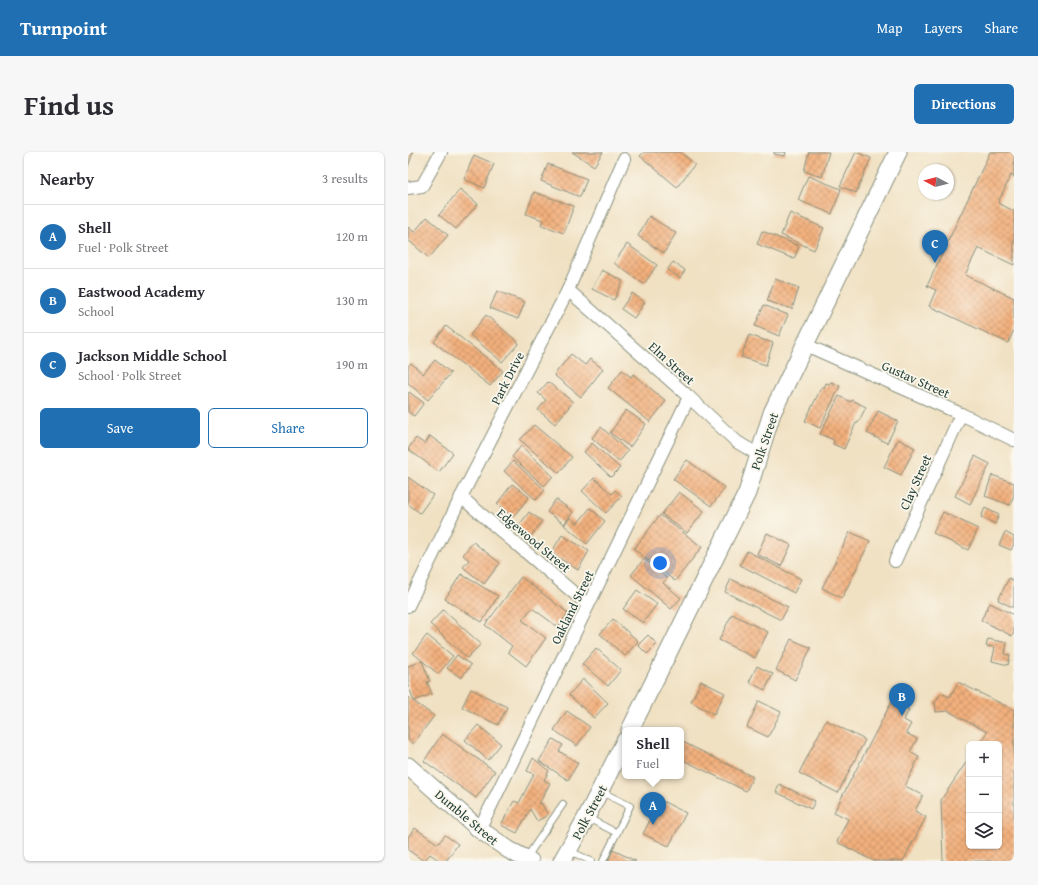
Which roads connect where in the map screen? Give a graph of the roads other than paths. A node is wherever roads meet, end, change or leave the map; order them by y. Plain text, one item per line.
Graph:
1 (441, 152) edge
2 (898, 152) edge
3 (625, 156) edge
4 (408, 188) edge
5 (568, 290) junction
6 (806, 345) junction
7 (689, 397) junction
8 (961, 414) junction
9 (1014, 440) edge
10 (759, 455) junction
11 (461, 497) junction
12 (895, 561) dead end
13 (588, 604) junction
14 (408, 606) edge
15 (631, 727) edge
16 (622, 747) edge
17 (410, 771) edge
18 (600, 791) junction
19 (562, 804) dead end
20 (586, 817) junction
21 (478, 829) junction
22 (617, 833) junction
23 (565, 856) edge
24 (528, 860) edge
25 (591, 861) edge
26 (603, 861) edge

1 - 4 street
2 - 6 main road, Polk Street
3 - 5 street, Park Drive
5 - 7 street, Elm Street
5 - 11 street, Park Drive
6 - 8 street, Gustav Street
6 - 10 main road, Polk Street
7 - 10 street, Elm Street
7 - 13 street, Oakland Street
8 - 9 street, Gustav Street
8 - 12 street, Clay Street
10 - 15 main road, Polk Street
11 - 13 street, Edgewood Street
11 - 14 street, Park Drive
13 - 21 street, Oakland Street
16 - 18 main road, Polk Street
17 - 21 main road, Dumble Street
18 - 20 main road, Polk Street
18 - 22 lane
19 - 24 lane
20 - 22 lane
20 - 23 main road, Polk Street
21 - 24 main road, Dumble Street
22 - 26 lane
23 - 25 lane

